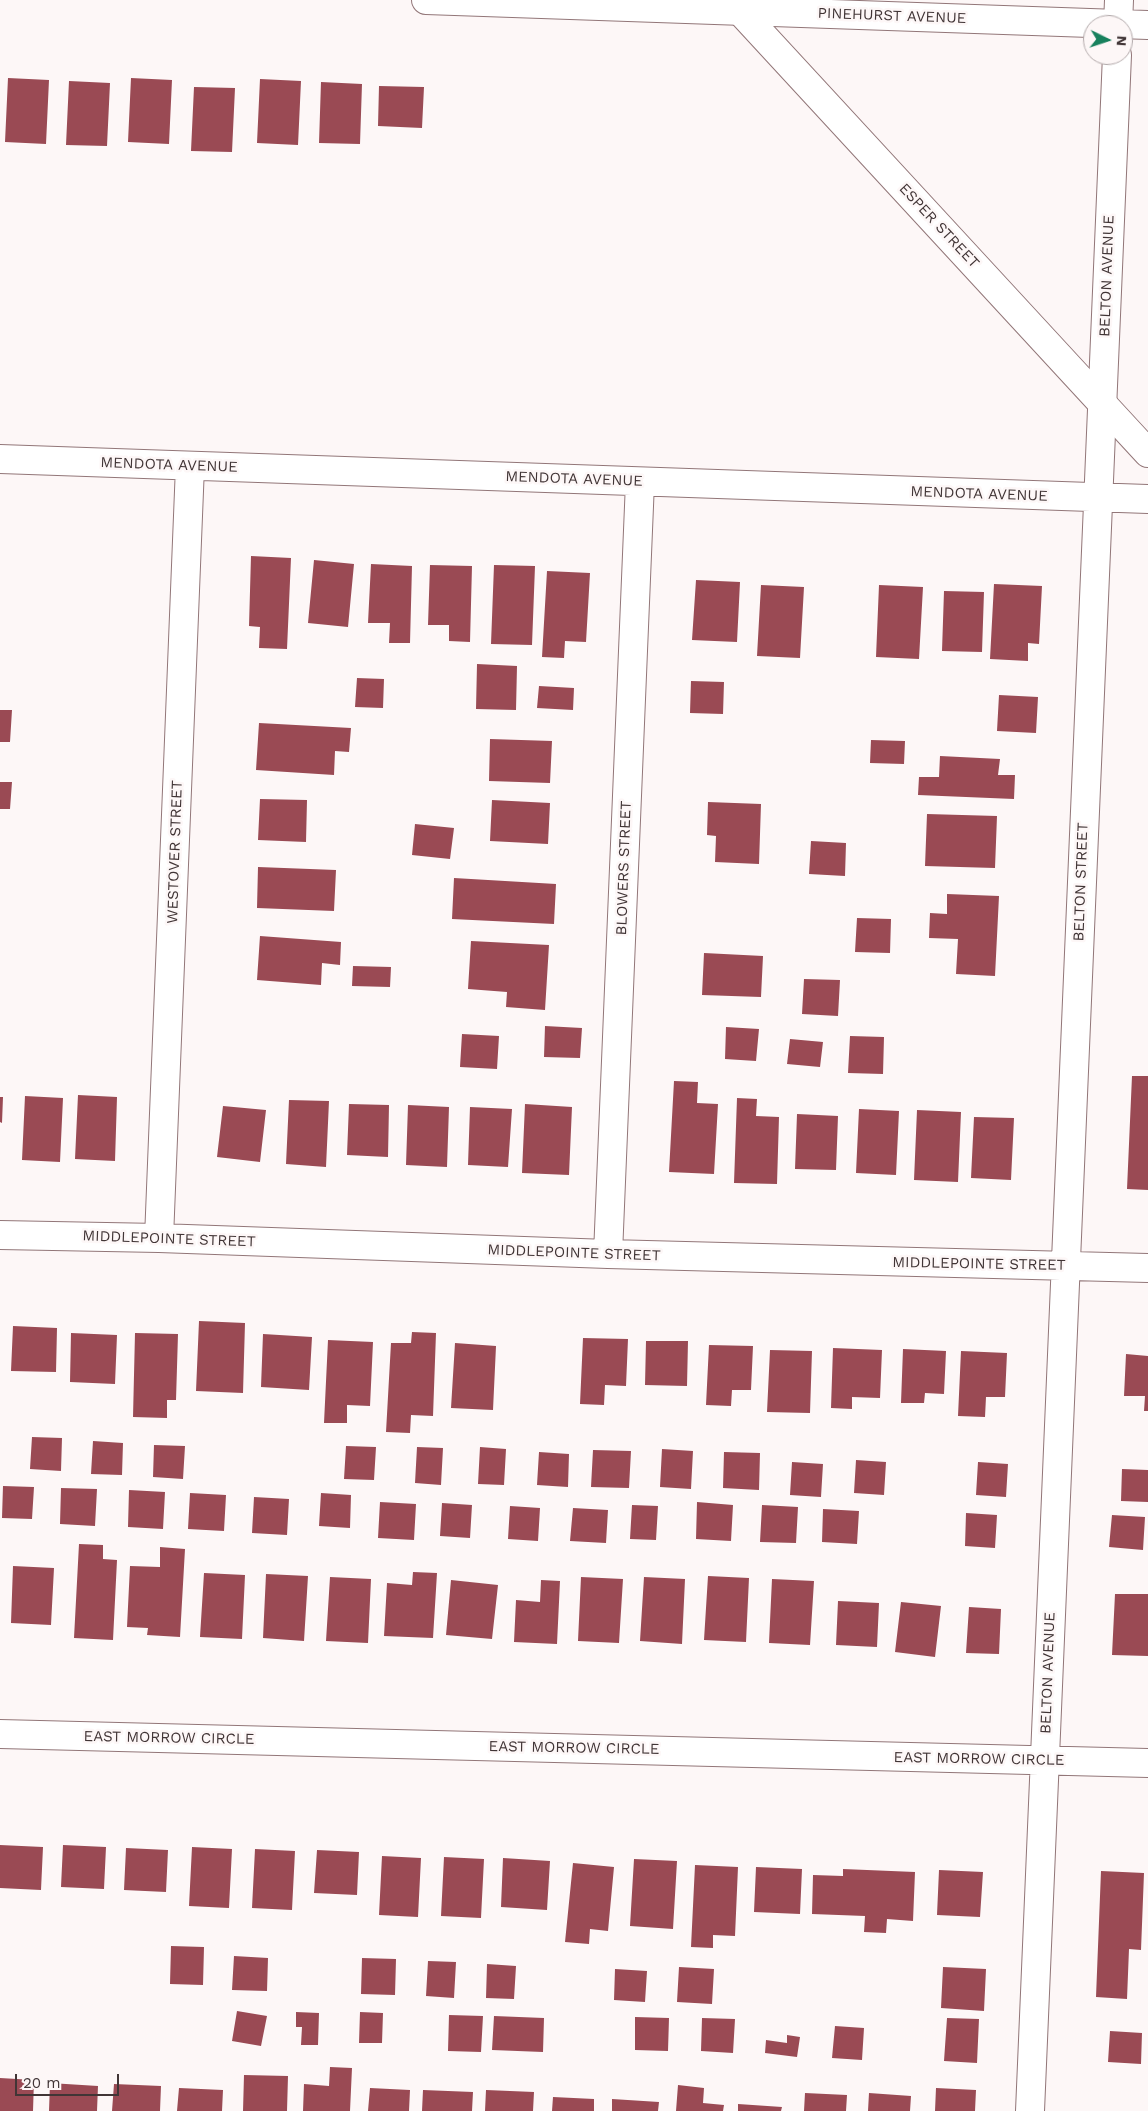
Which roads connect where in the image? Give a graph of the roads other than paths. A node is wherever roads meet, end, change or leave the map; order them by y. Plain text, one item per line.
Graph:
1 (426, 0) edge
2 (735, 5) edge
3 (1083, 15) edge
4 (1133, 20) edge
5 (1148, 25) edge
6 (1117, 65) edge
7 (1102, 403) junction
8 (1148, 453) edge
9 (0, 459) edge
10 (190, 466) junction
11 (640, 482) junction
12 (1098, 498) junction
13 (1148, 499) edge
14 (0, 1235) edge
15 (159, 1238) junction
16 (608, 1254) junction
17 (1065, 1266) junction
18 (1148, 1268) edge
19 (0, 1734) edge
20 (1044, 1760) junction
21 (1148, 1763) edge
22 (1030, 2111) edge

1 - 2 street, PINEHURST AVENUE
2 - 3 street, PINEHURST AVENUE
2 - 7 street, ESPER STREET
4 - 5 street, PINEHURST AVENUE
6 - 7 street, BELTON AVENUE
7 - 8 street, ESPER STREET
7 - 12 street, BELTON AVENUE
9 - 10 street, MENDOTA AVENUE
10 - 11 street, MENDOTA AVENUE
10 - 15 street, WESTOVER STREET
11 - 12 street, MENDOTA AVENUE
11 - 16 street, BLOWERS STREET
12 - 13 street, MENDOTA AVENUE
12 - 17 street, BELTON STREET
14 - 15 street, MIDDLEPOINTE STREET
15 - 16 street, MIDDLEPOINTE STREET
16 - 17 street, MIDDLEPOINTE STREET
17 - 18 street, MIDDLEPOINTE STREET
17 - 20 street, BELTON AVENUE
19 - 20 street, EAST MORROW CIRCLE
20 - 21 street, EAST MORROW CIRCLE
20 - 22 street, BELTON AVENUE

